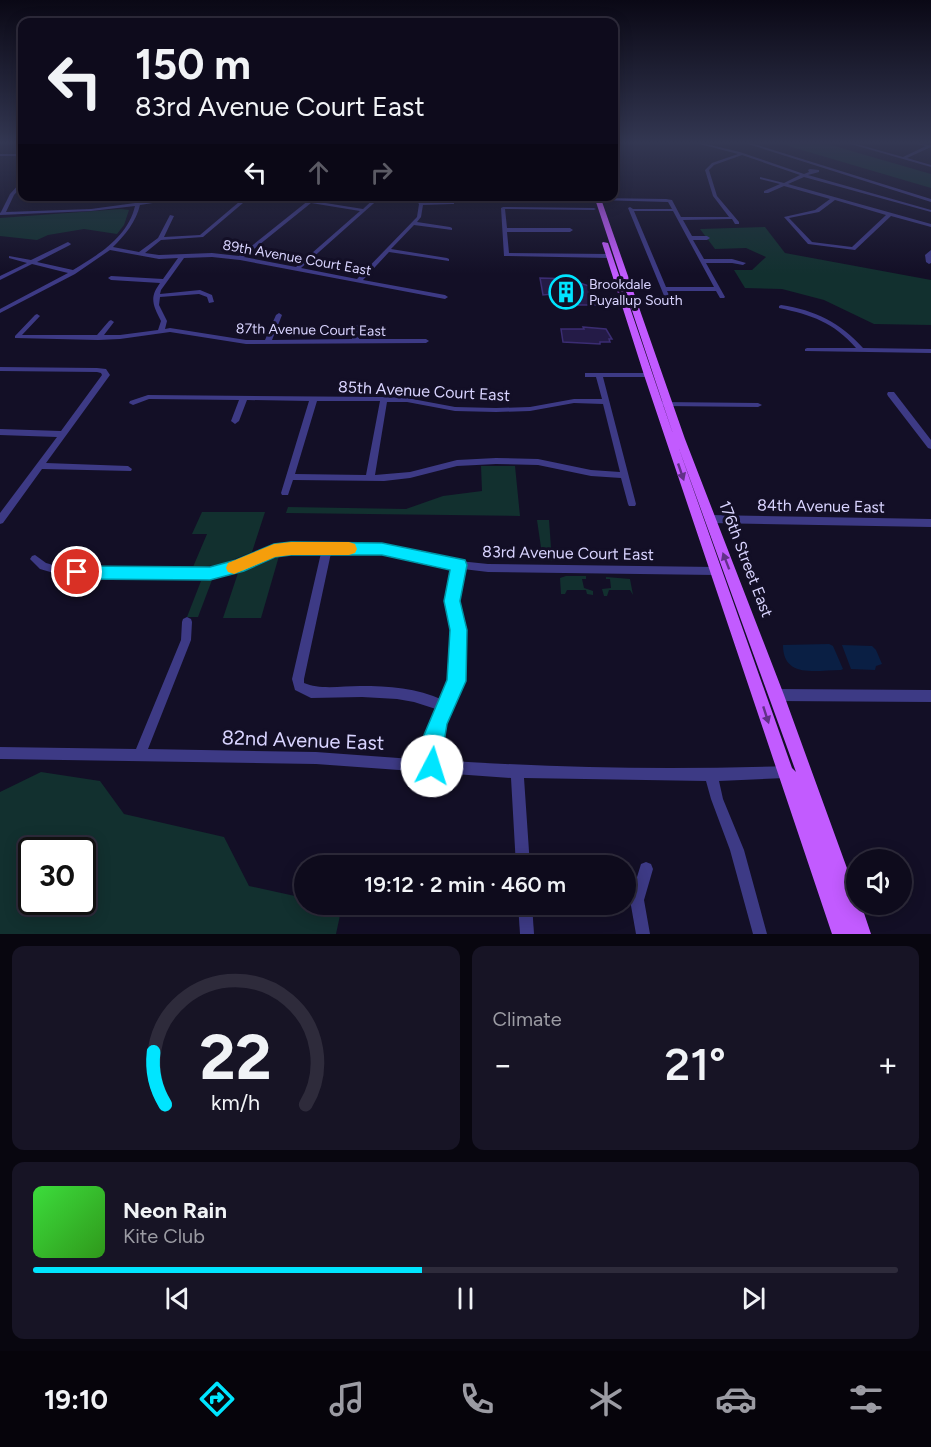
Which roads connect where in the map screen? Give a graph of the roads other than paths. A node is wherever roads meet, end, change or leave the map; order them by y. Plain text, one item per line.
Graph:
1 (712, 187) edge
2 (777, 187) edge
3 (795, 187) edge
4 (844, 187) edge
5 (887, 187) edge
6 (18, 188) edge
7 (766, 192) dead end
8 (12, 194) junction
9 (0, 195) edge
10 (618, 198) edge
11 (833, 199) junction
12 (138, 201) edge
13 (163, 201) edge
14 (374, 201) edge
15 (418, 201) edge
16 (595, 201) edge
17 (597, 201) edge
18 (931, 201) edge
19 (310, 202) joint
20 (242, 203) dead end
21 (452, 203) dead end
22 (421, 204) junction
23 (137, 205) junction
24 (594, 209) junction
25 (363, 210) junction
26 (674, 210) junction
27 (931, 211) edge
28 (2, 214) edge
29 (890, 214) junction
30 (172, 216) dead end
31 (732, 218) junction
32 (679, 219) junction
33 (413, 223) junction
34 (737, 223) dead end
35 (931, 226) edge
36 (450, 229) dead end
37 (504, 230) junction
38 (570, 230) dead end
39 (690, 238) junction
40 (706, 238) dead end
41 (160, 239) junction
42 (612, 239) junction
43 (68, 244) dead end
44 (108, 248) junction
45 (388, 250) junction
46 (931, 252) edge
47 (140, 254) junction
48 (182, 256) junction
49 (610, 256) junction
50 (10, 257) dead end
51 (240, 258) junction
52 (447, 260) dead end
53 (702, 261) junction
54 (34, 262) junction
55 (929, 262) dead end
56 (743, 263) dead end
57 (297, 269) junction
58 (72, 272) junction
59 (111, 278) dead end
60 (0, 279) edge
61 (358, 280) junction
62 (163, 281) junction
63 (628, 287) junction
64 (664, 289) junction
65 (717, 290) junction
66 (156, 296) junction
67 (445, 297) dead end
68 (667, 297) dead end
69 (722, 297) dead end
70 (211, 302) dead end
71 (781, 307) dead end
72 (0, 311) edge
73 (279, 315) dead end
74 (37, 316) dead end
75 (111, 322) dead end
76 (359, 326) dead end
77 (161, 331) junction
78 (17, 338) joint
79 (98, 338) junction
80 (426, 341) dead end
81 (268, 342) junction
82 (355, 342) junction
83 (807, 350) dead end
84 (862, 351) junction
85 (931, 351) edge
86 (0, 369) edge
87 (587, 375) dead end
88 (599, 375) junction
89 (648, 375) junction
90 (891, 394) dead end
91 (244, 398) junction
92 (314, 398) junction
93 (384, 399) junction
94 (606, 402) junction
95 (133, 403) dead end
96 (666, 404) junction
97 (758, 405) dead end
98 (235, 421) dead end
99 (0, 432) edge
100 (63, 434) junction
101 (931, 446) edge
102 (39, 466) junction
103 (128, 469) dead end
104 (624, 475) junction
105 (290, 477) junction
106 (370, 478) junction
107 (285, 493) dead end
108 (632, 504) dead end
109 (710, 519) junction
110 (0, 520) edge
111 (931, 523) edge
112 (327, 549) junction
113 (35, 559) dead end
114 (459, 565) junction
115 (715, 571) junction
116 (187, 622) dead end
117 (777, 695) junction
118 (931, 696) edge
119 (445, 707) junction
120 (0, 753) edge
121 (140, 755) junction
122 (432, 766) junction
123 (517, 772) junction
124 (785, 772) junction
125 (711, 775) junction
126 (522, 855) edge
127 (646, 869) dead end
128 (526, 915) edge
129 (527, 934) edge
130 (643, 934) edge
131 (760, 934) edge
132 (841, 934) edge
133 (852, 934) edge
134 (862, 934) edge

1 - 31 street
2 - 7 street
3 - 11 street
4 - 27 street
5 - 18 street
6 - 8 street
8 - 9 street
8 - 28 street
10 - 26 street
11 - 29 street
11 - 29 street
12 - 23 street
13 - 23 street
14 - 25 street
15 - 22 street
16 - 24 main road, 176th Street East
17 - 42 main road, 176th Street East
19 - 25 street
19 - 51 street
20 - 41 street
21 - 22 street
22 - 33 street
23 - 28 street
23 - 44 street
24 - 37 street
24 - 42 main road
24 - 49 main road, 176th Street East
25 - 57 street
26 - 32 street
26 - 64 street
29 - 35 street
30 - 41 street
31 - 32 street
31 - 34 street
32 - 39 street
33 - 36 street
33 - 45 street
37 - 38 street
37 - 49 street
39 - 40 street
39 - 53 street
41 - 47 street
42 - 63 main road, 176th Street East
43 - 54 street
44 - 47 street, 89th Avenue Court East
44 - 58 street
45 - 52 street
45 - 61 street
46 - 55 street
47 - 48 street, 89th Avenue Court East
48 - 51 street, 89th Avenue Court East
48 - 62 street
49 - 63 main road
49 - 89 main road, 176th Street East
50 - 54 street
51 - 57 street, 89th Avenue Court East
53 - 56 street
53 - 65 street
54 - 58 street
54 - 60 street
57 - 61 street, 89th Avenue Court East
58 - 72 street
59 - 62 street
61 - 67 street, 89th Avenue Court East
62 - 66 street
63 - 96 main road, 176th Street East
64 - 65 street
64 - 68 street
65 - 69 street
66 - 70 street
66 - 77 street
71 - 84 street
73 - 81 street
74 - 78 street
75 - 79 street
76 - 82 street
77 - 79 street, 87th Avenue Court East
77 - 81 street, 87th Avenue Court East
78 - 79 street, 87th Avenue Court East
80 - 82 street, 87th Avenue Court East
81 - 82 street, 87th Avenue Court East
83 - 84 street
84 - 85 street
86 - 100 street
87 - 88 street
88 - 89 street
88 - 94 street
89 - 96 main road
89 -> 115 main road, 176th Street East
90 - 101 street
91 - 92 street, 85th Avenue Court East
91 - 95 street, 85th Avenue Court East
91 - 98 street
92 - 93 street, 85th Avenue Court East
92 - 105 street
93 - 94 street, 85th Avenue Court East
93 - 106 street
94 - 104 street
96 - 97 street
96 - 109 main road, 176th Street East
99 - 100 street
100 - 102 street
102 - 103 street
102 - 110 street
104 - 106 street
104 - 108 street
105 - 106 street
105 - 107 street
109 - 111 street, 84th Avenue East
117 -> 109 main road, 176th Street East
112 - 113 street, 83rd Avenue Court East
112 - 114 street, 83rd Avenue Court East
112 - 119 street
114 - 115 street, 83rd Avenue Court East
114 - 119 street
115 - 117 main road
115 -> 124 main road, 176th Street East
116 - 121 street
117 - 118 street
117 - 134 main road, 176th Street East
119 - 122 street
120 - 121 street, 82nd Avenue East
121 - 122 street, 82nd Avenue East
122 - 123 street, 82nd Avenue East
123 - 125 street, 82nd Avenue East
123 - 126 street
124 - 125 street, 82nd Avenue East
124 - 132 main road, 176th Street East
124 - 133 main road
125 - 131 street
127 - 130 street
128 - 129 street

